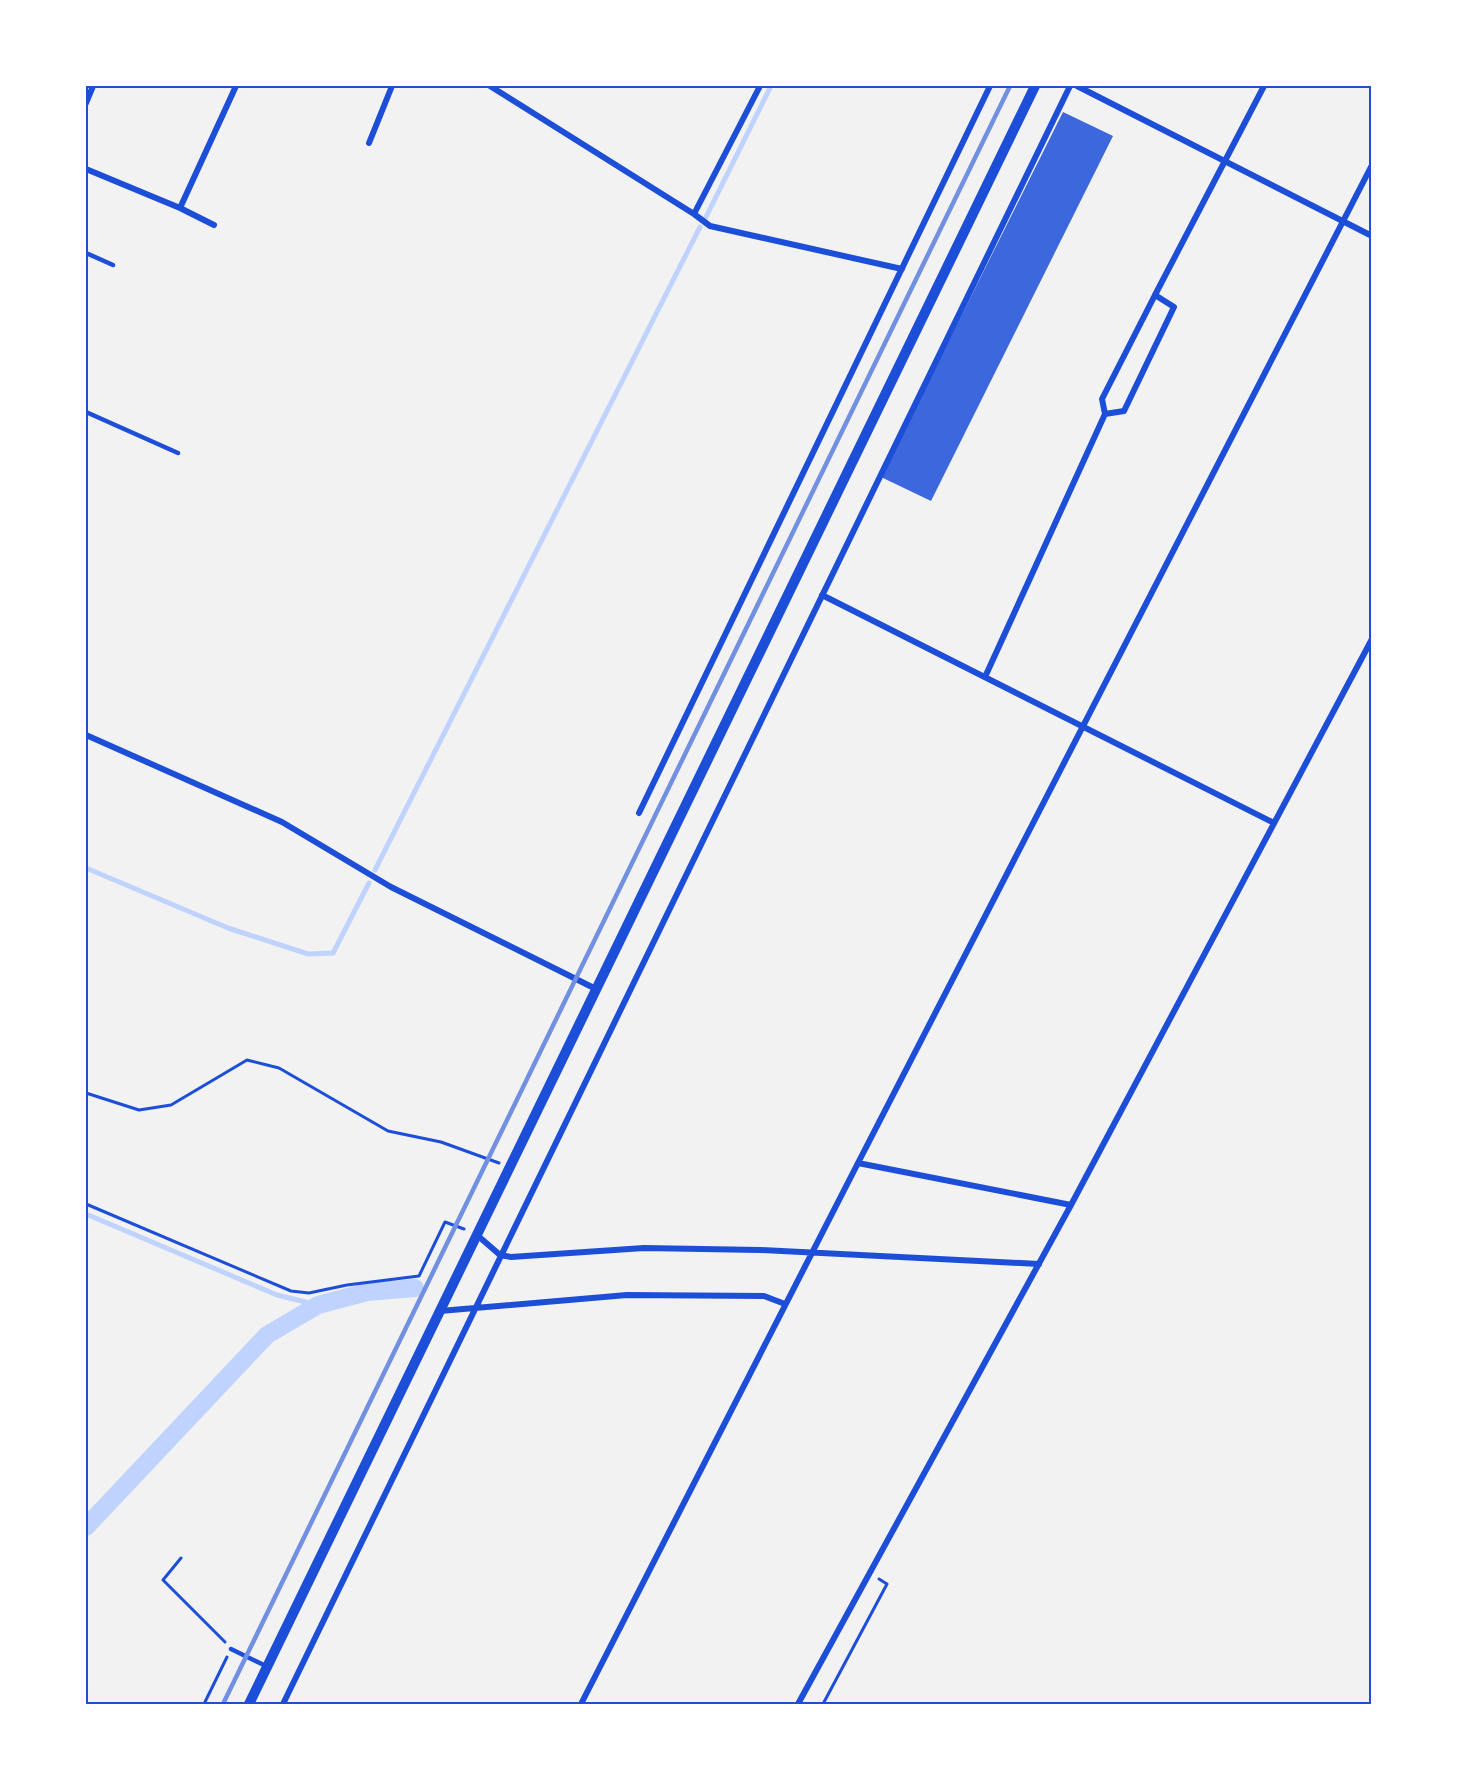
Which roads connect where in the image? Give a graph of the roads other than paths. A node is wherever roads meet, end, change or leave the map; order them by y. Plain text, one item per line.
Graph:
1 (93, 86) edge
2 (236, 86) edge
3 (392, 86) edge
4 (490, 86) edge
5 (760, 86) edge
6 (990, 86) edge
7 (1035, 86) edge
8 (1070, 86) edge
9 (1077, 86) edge
10 (1264, 86) edge
11 (86, 103) edge
12 (369, 143) dead end
13 (1225, 161) junction
14 (1371, 165) edge
15 (86, 169) edge
16 (180, 208) junction
17 (694, 214) junction
18 (1343, 221) junction
19 (214, 225) dead end
20 (1371, 236) edge
21 (86, 253) edge
22 (113, 265) dead end
23 (902, 269) junction
24 (1155, 296) junction
25 (86, 412) edge
26 (1105, 414) junction
27 (178, 453) dead end
28 (822, 595) junction
29 (1371, 639) edge
30 (985, 677) junction
31 (1082, 726) junction
32 (86, 735) edge
33 (639, 813) dead end
34 (1274, 823) junction
35 (597, 989) junction
36 (858, 1162) junction
37 (1071, 1205) junction
38 (477, 1235) junction
39 (500, 1254) junction
40 (811, 1254) junction
41 (1039, 1264) junction
42 (785, 1304) junction
43 (475, 1307) junction
44 (440, 1311) junction
45 (231, 1649) road end
46 (268, 1667) junction
47 (249, 1704) edge
48 (283, 1704) edge
49 (581, 1704) edge
50 (798, 1704) edge

1 - 11 street
2 - 16 street
3 - 12 street
4 - 17 street
5 - 17 street
6 - 23 street
7 - 35 street
8 - 28 street
9 - 13 street
10 - 13 street
13 - 18 street
13 - 24 street
14 - 18 street
15 - 16 street
16 - 19 street
17 - 23 street
18 - 20 street
18 - 31 street
21 - 22 lane
23 - 33 street
24 - 26 street
24 - 26 street
25 - 27 lane
26 - 30 street
28 - 30 street
28 - 39 street
29 - 34 street
30 - 31 street
31 - 34 street
31 - 36 street
32 - 35 street
34 - 37 street
35 - 38 street
36 - 37 street
36 - 40 street
37 - 41 street
38 - 39 street
38 - 44 street
39 - 40 street
39 - 43 street
40 - 41 street
40 - 42 street
41 - 50 street
42 - 43 street
42 - 49 street
43 - 44 street
43 - 48 street
44 - 46 street
45 - 46 lane
46 - 47 street

